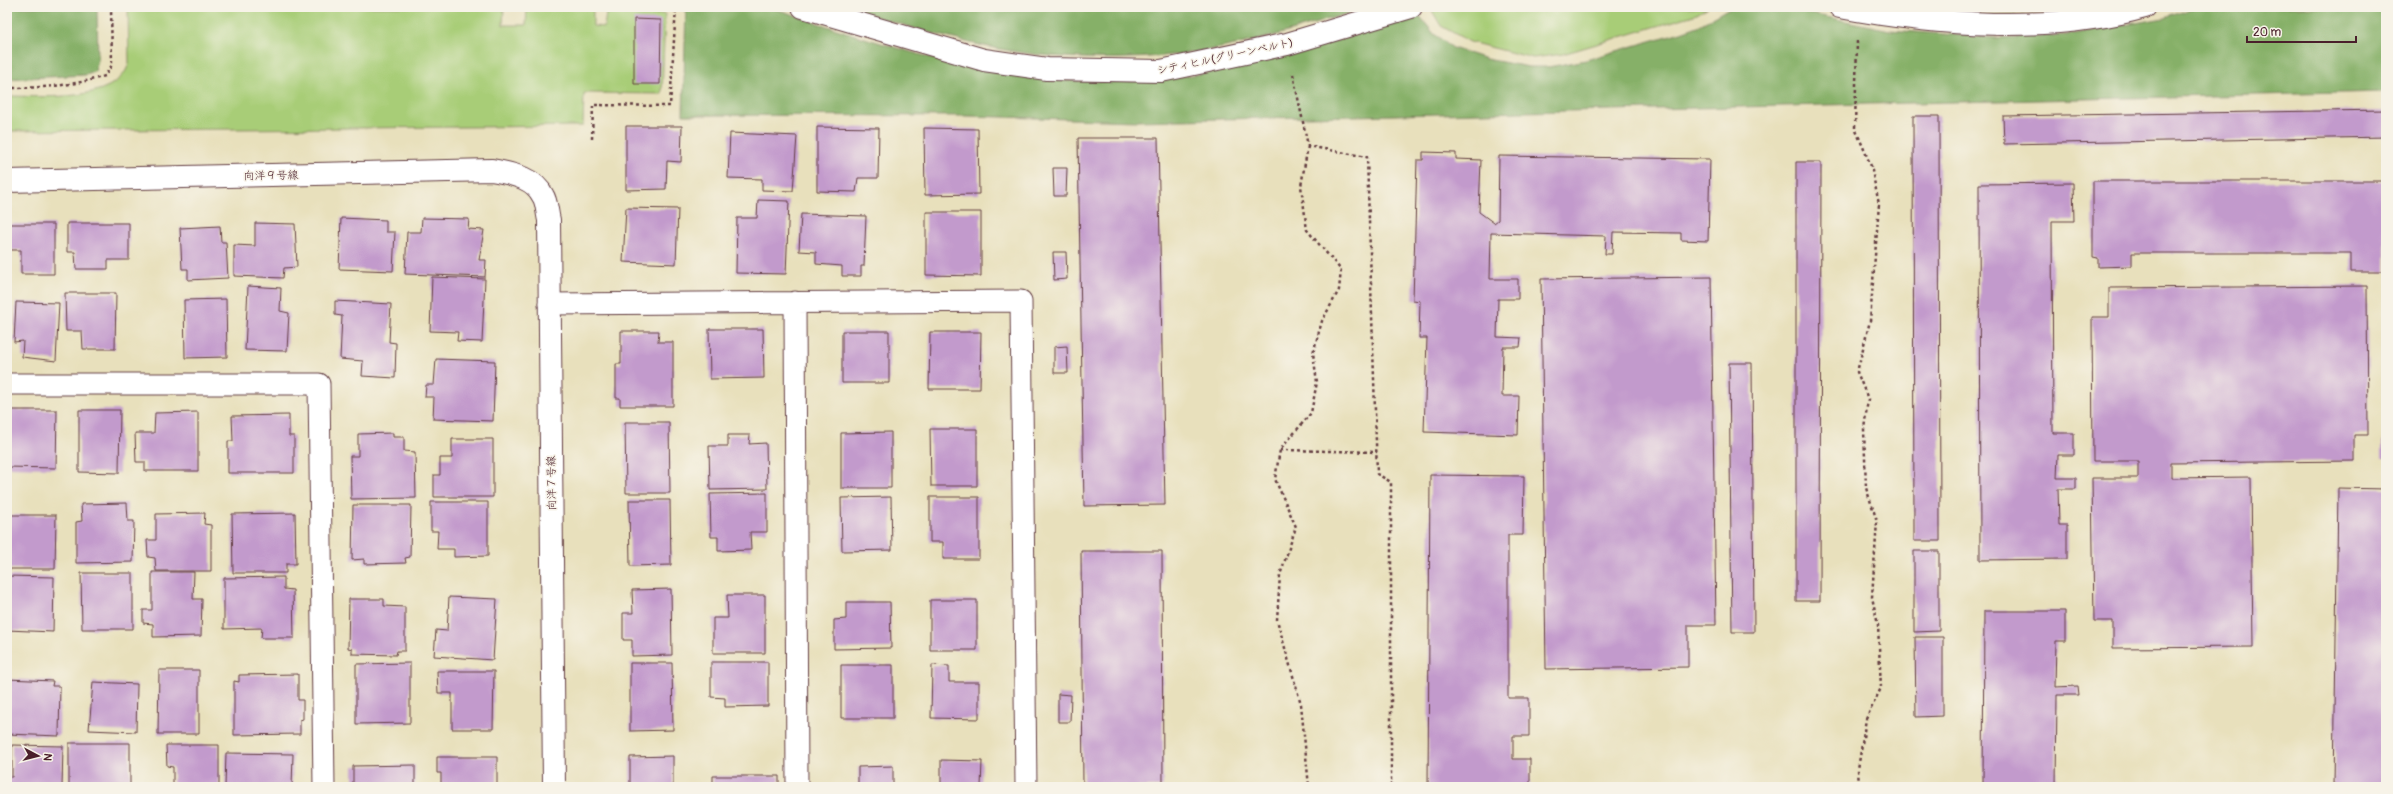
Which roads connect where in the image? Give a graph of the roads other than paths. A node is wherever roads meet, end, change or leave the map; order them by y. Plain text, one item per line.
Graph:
1 (802, 7) edge
2 (1411, 7) edge
3 (1840, 7) edge
4 (2145, 7) edge
5 (7, 180) edge
6 (533, 183) joint
7 (795, 302) junction
8 (549, 304) junction
9 (7, 384) edge
10 (324, 787) edge
11 (554, 787) edge
12 (797, 787) edge
13 (1026, 787) edge

1 - 2 street, シティヒル(グリーンベルト)
3 - 4 street
5 - 6 street, 向洋９号線
6 - 8 street, 向洋７号線
7 - 8 lane
7 - 12 lane
7 - 13 lane
8 - 11 street, 向洋７号線
9 - 10 lane

